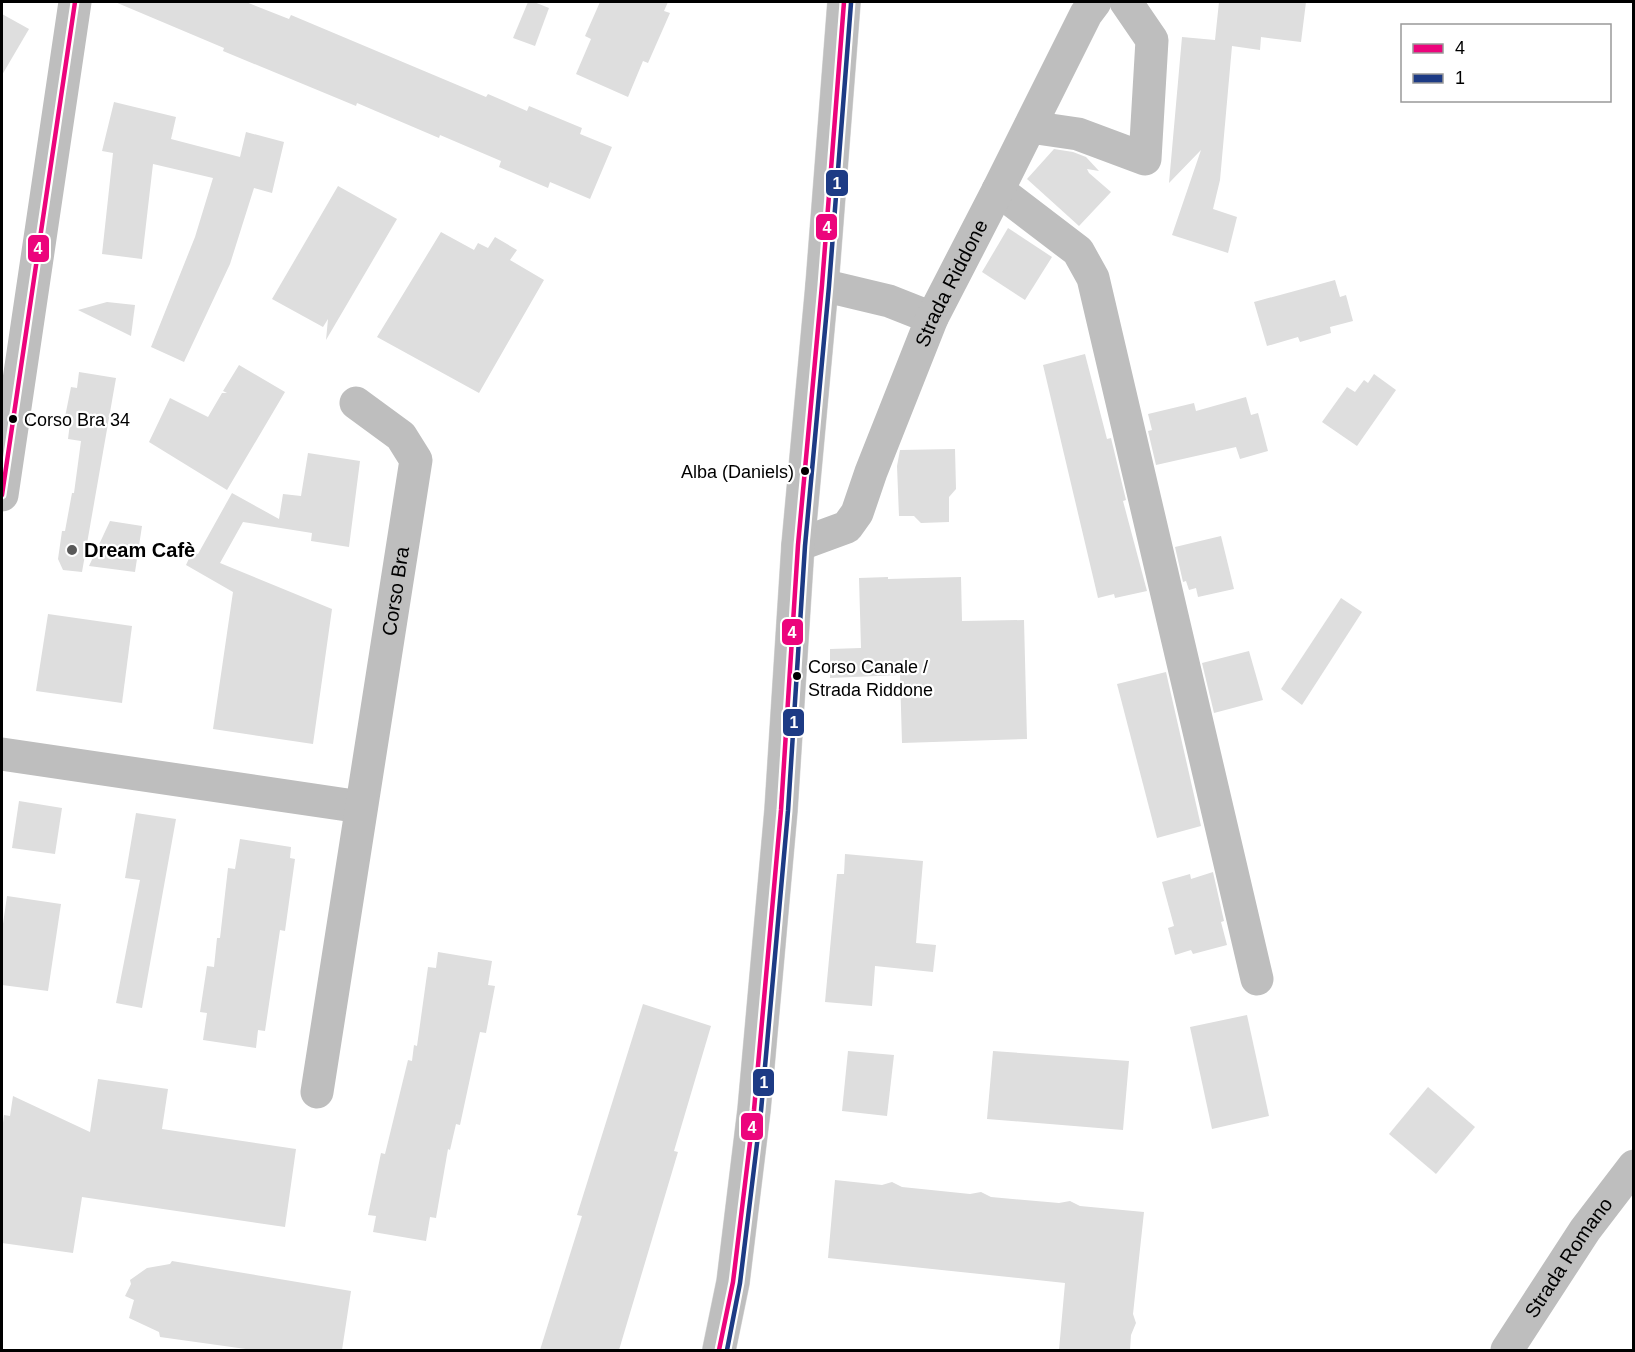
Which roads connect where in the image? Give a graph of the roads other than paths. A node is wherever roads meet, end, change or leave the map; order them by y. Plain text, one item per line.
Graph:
1 (75, 2) edge
2 (844, 2) edge
3 (1095, 2) edge
4 (1126, 2) edge
5 (1030, 127) junction
6 (999, 190) junction
7 (822, 285) junction
8 (932, 318) junction
9 (356, 403) dead end
10 (2, 495) edge
11 (798, 545) junction
12 (2, 754) edge
13 (362, 807) junction
14 (1257, 980) dead end
15 (317, 1092) dead end
16 (1634, 1166) edge
17 (719, 1350) edge
18 (1507, 1350) edge

1 - 10 street
2 - 7 street
3 - 5 street, Strada Riddone
4 - 5 street
5 - 6 street, Strada Riddone
6 - 8 street, Strada Riddone
6 - 14 street
7 - 8 street
7 - 11 street
8 - 11 street, Strada Riddone
9 - 13 street, Corso Bra
11 - 17 street
12 - 13 street
13 - 15 street, Corso Bra
16 - 18 street, Strada Romano

